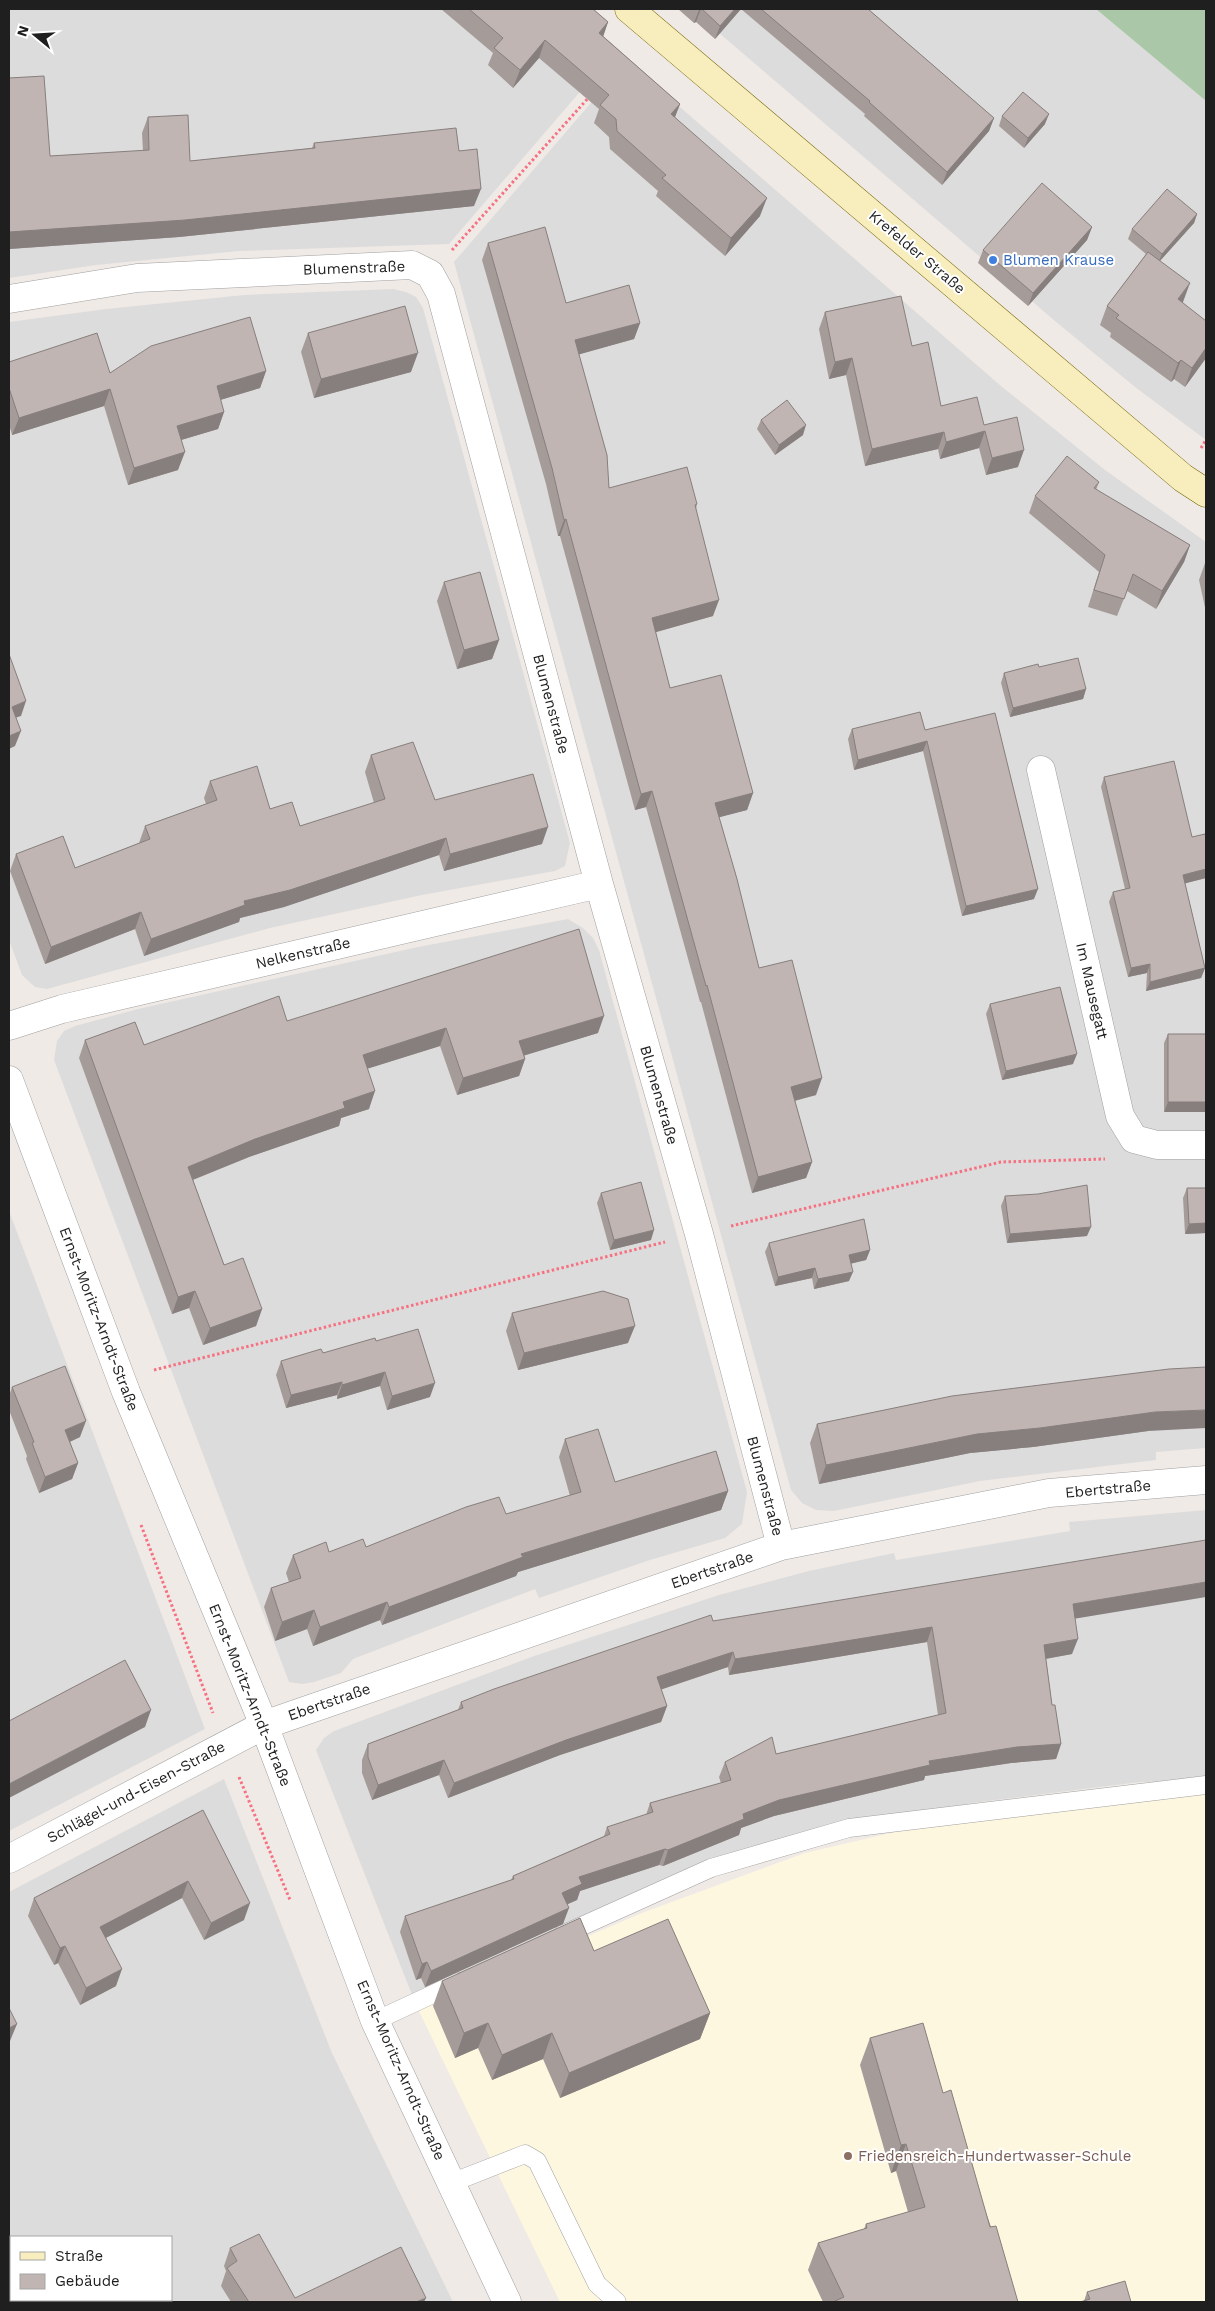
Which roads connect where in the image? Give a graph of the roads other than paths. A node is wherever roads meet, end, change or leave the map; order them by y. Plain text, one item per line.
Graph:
1 (629, 9) edge
2 (9, 299) edge
3 (1206, 492) edge
4 (1041, 770) dead end
5 (598, 884) junction
6 (9, 1026) edge
7 (9, 1080) edge
8 (18, 1134) edge
9 (1206, 1145) edge
10 (1206, 1480) edge
11 (780, 1546) junction
12 (264, 1725) junction
13 (1206, 1785) edge
14 (9, 1859) edge
15 (547, 1942) edge
16 (475, 1975) edge
17 (375, 2020) junction
18 (451, 2183) junction
19 (507, 2302) edge
20 (617, 2302) edge

1 - 3 main road, Krefelder Straße
2 - 5 street, Blumenstraße
4 - 9 street, Im Mausegatt
5 - 6 street, Nelkenstraße
5 - 11 street, Blumenstraße
7 - 8 street, Ernst-Moritz-Arndt-Straße
8 - 12 street, Ernst-Moritz-Arndt-Straße
10 - 11 street, Ebertstraße
11 - 12 street, Ebertstraße
12 - 14 street, Schlägel-und-Eisen-Straße
12 - 17 street, Ernst-Moritz-Arndt-Straße
13 - 15 lane
16 - 17 lane
17 - 18 street, Ernst-Moritz-Arndt-Straße
18 - 19 street, Ernst-Moritz-Arndt-Straße
18 - 20 lane

